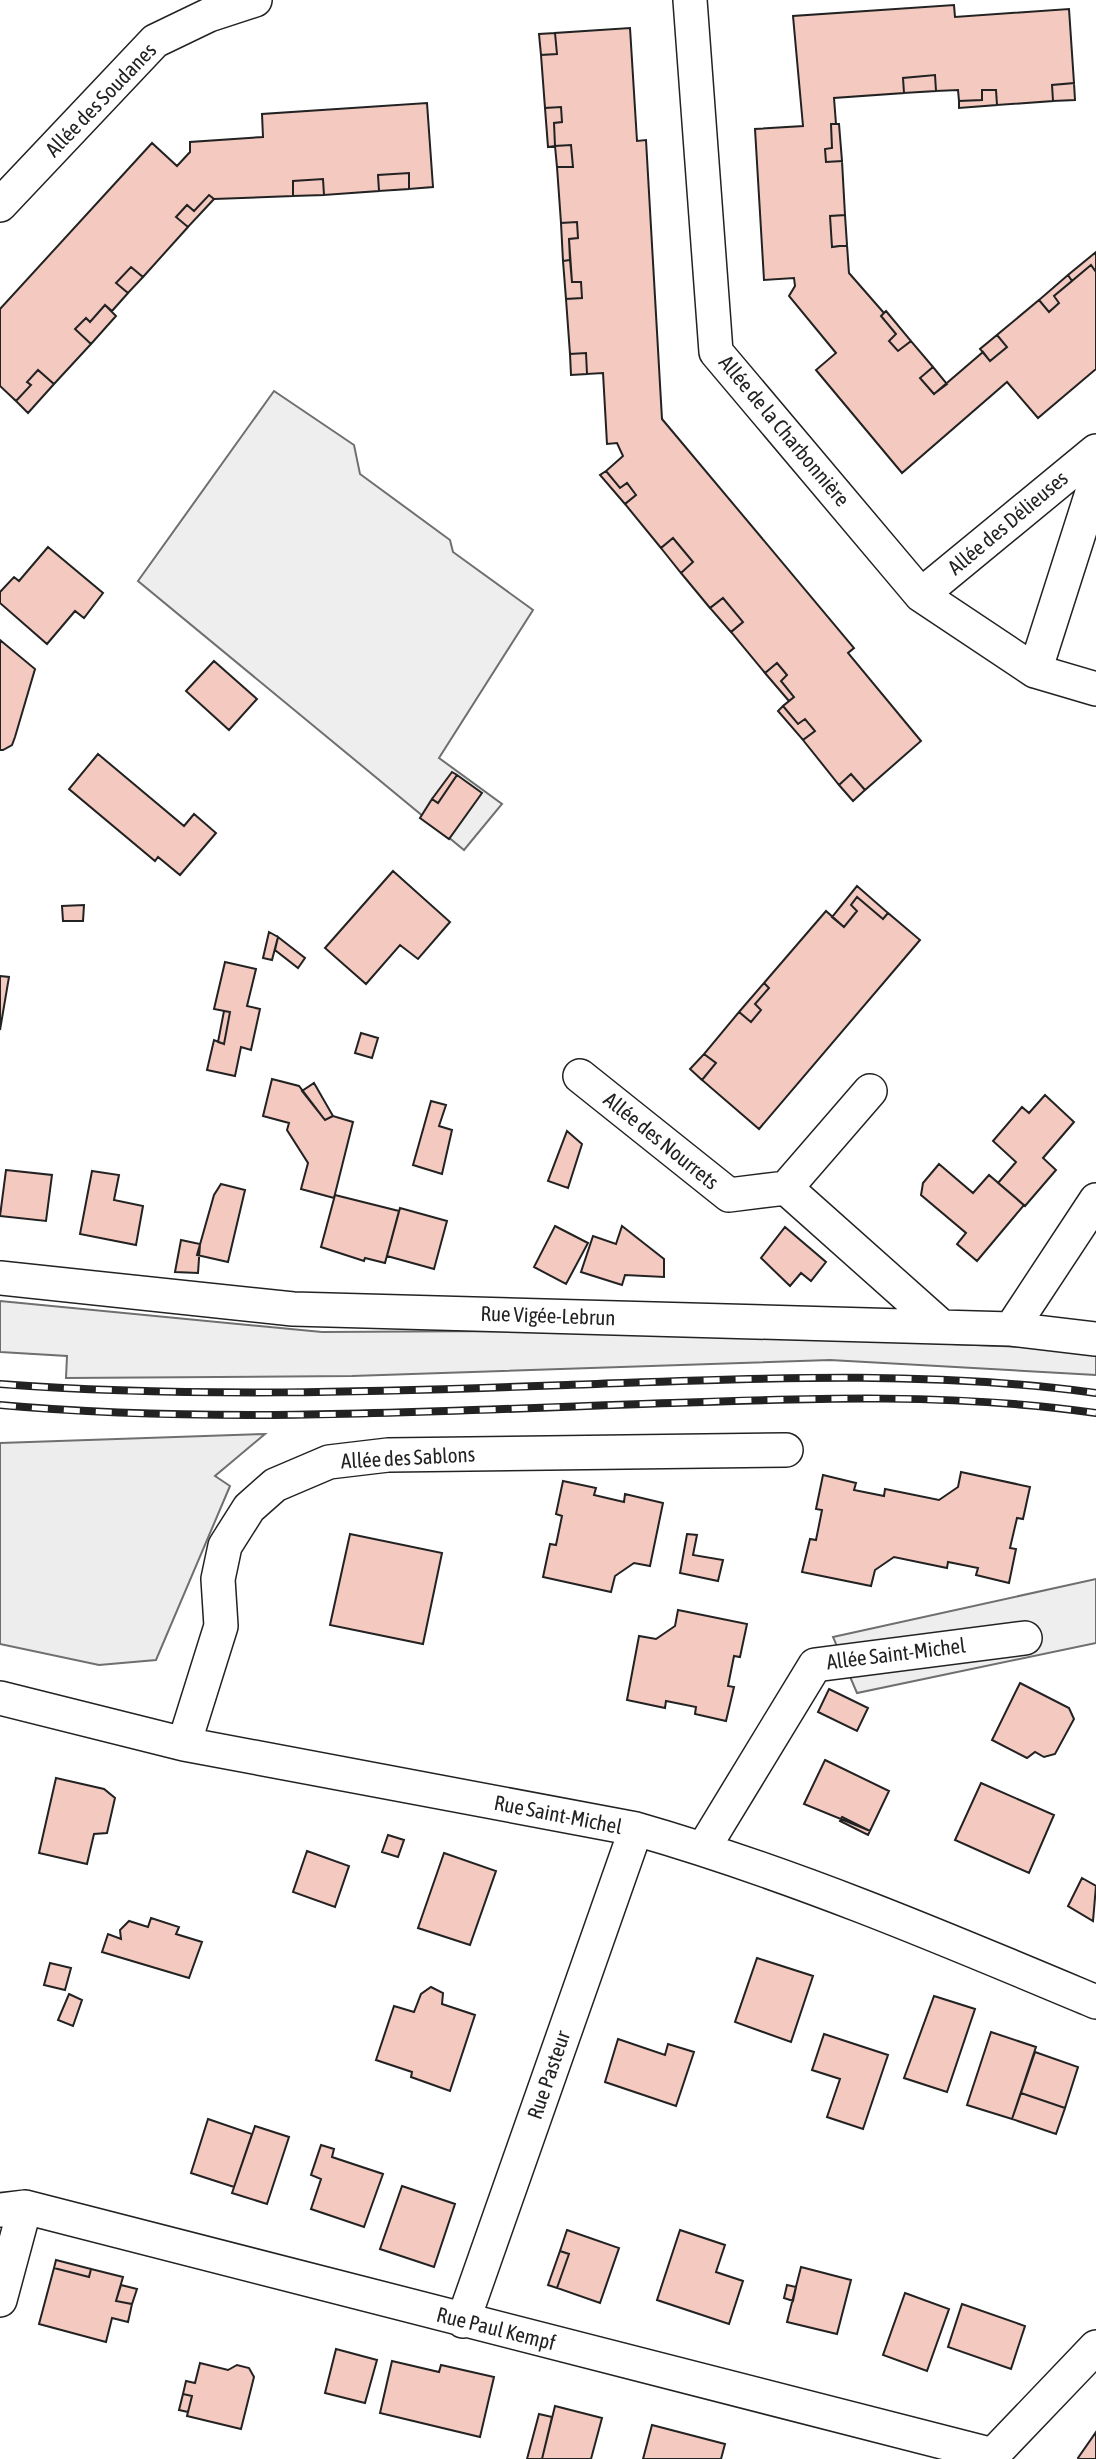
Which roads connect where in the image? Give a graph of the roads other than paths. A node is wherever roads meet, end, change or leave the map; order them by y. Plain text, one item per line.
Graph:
1 (255, 0) edge
2 (690, 0) edge
3 (0, 205) edge
4 (1096, 451) edge
5 (1096, 480) edge
6 (921, 595) junction
7 (1035, 671) junction
8 (1096, 689) edge
9 (580, 1076) dead end
10 (870, 1091) dead end
11 (786, 1188) junction
12 (1096, 1200) edge
13 (0, 1279) edge
14 (942, 1327) junction
15 (1012, 1329) junction
16 (1096, 1339) edge
17 (786, 1450) dead end
18 (1025, 1638) dead end
19 (0, 1698) edge
20 (184, 1744) junction
21 (636, 1829) junction
22 (703, 1849) junction
23 (1096, 2001) edge
24 (12, 2209) edge
25 (0, 2300) edge
26 (463, 2320) junction
27 (1096, 2347) edge
28 (991, 2457) edge

1 - 3 street, Allée des Soudanes
2 - 6 street, Allée de la Charbonnière
4 - 6 street, Allée des Délieuses
5 - 7 street
6 - 7 street, Allée de la Charbonnière
7 - 8 street, Allée de la Charbonnière
9 - 11 street, Allée des Nourrets
10 - 11 street
11 - 14 street
12 - 15 street
13 - 14 street, Rue Vigée-Lebrun
14 - 15 street, Rue Vigée-Lebrun
15 - 16 street, Rue Vigée-Lebrun
17 - 20 street, Allée des Sablons
18 - 22 street, Allée Saint-Michel
19 - 20 street, Rue Saint-Michel
20 - 21 street, Rue Saint-Michel
21 - 22 street, Rue Saint-Michel
21 - 26 street, Rue Pasteur
22 - 23 street, Rue Saint-Michel
24 - 25 street
24 - 26 street, Rue Paul Kempf
26 - 28 street, Rue Paul Kempf
27 - 28 street

